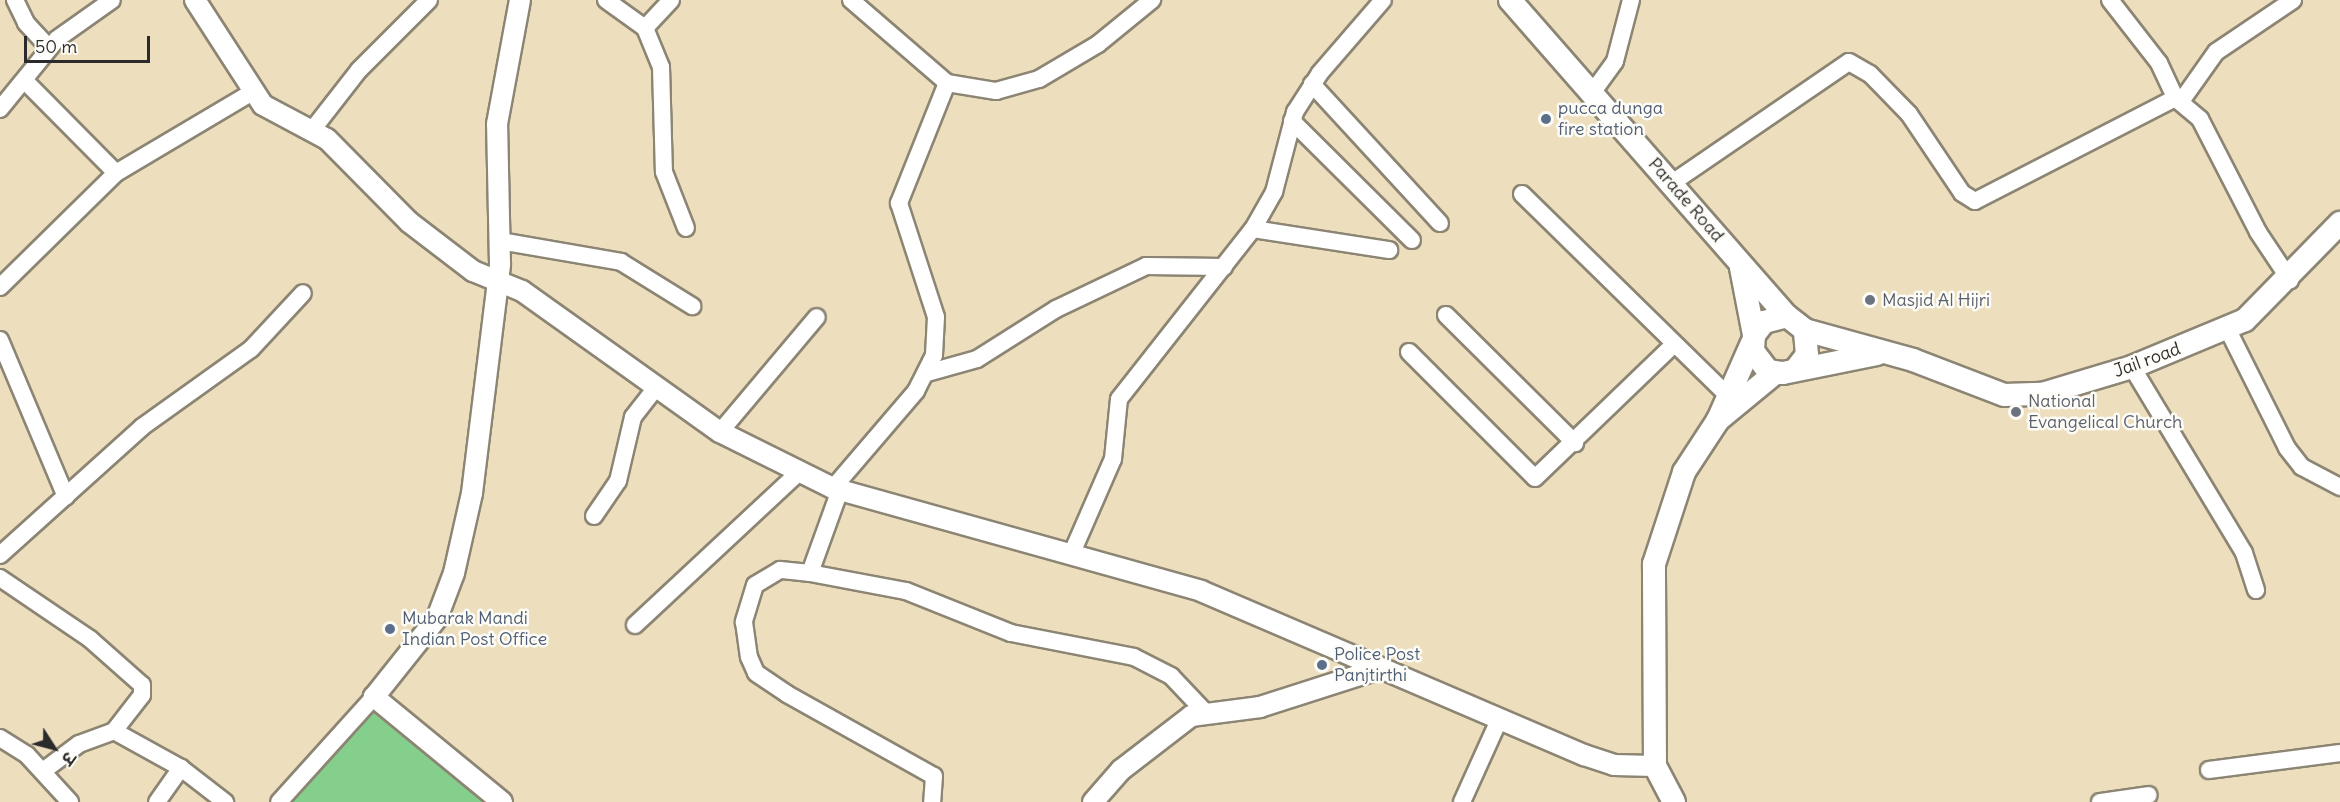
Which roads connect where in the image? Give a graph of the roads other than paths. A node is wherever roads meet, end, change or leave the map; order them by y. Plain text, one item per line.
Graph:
1 (15, 0) edge
2 (112, 0) edge
3 (195, 0) edge
4 (429, 0) edge
5 (520, 0) edge
6 (606, 0) edge
7 (671, 0) edge
8 (851, 0) edge
9 (1152, 0) edge
10 (1383, 0) edge
11 (1510, 0) edge
12 (1631, 0) edge
13 (2110, 0) edge
14 (2293, 0) edge
15 (645, 28) junction
16 (49, 48) junction
17 (26, 82) junction
18 (947, 83) junction
19 (1312, 84) junction
20 (251, 93) junction
21 (1592, 93) junction
22 (2179, 99) junction
23 (0, 109) edge
24 (1292, 121) junction
25 (313, 129) junction
26 (116, 173) junction
27 (1672, 183) junction
28 (1522, 194) dead end
29 (1440, 223) dead end
30 (686, 228) dead end
31 (2339, 228) edge
32 (1253, 229) junction
33 (1412, 240) dead end
34 (500, 241) junction
35 (1389, 250) dead end
36 (1224, 267) junction
37 (1741, 267) junction
38 (2290, 280) junction
39 (497, 284) junction
40 (0, 287) edge
41 (303, 293) dead end
42 (692, 306) dead end
43 (1446, 315) dead end
44 (1787, 316) junction
45 (818, 317) dead end
46 (1806, 330) junction
47 (2228, 330) junction
48 (1753, 339) junction
49 (0, 340) edge
50 (1672, 346) junction
51 (1409, 352) dead end
52 (1882, 353) junction
53 (2132, 367) junction
54 (1786, 371) junction
55 (927, 373) junction
56 (656, 388) junction
57 (1726, 394) junction
58 (1718, 420) junction
59 (720, 432) junction
60 (1575, 443) junction
61 (800, 472) junction
62 (2340, 487) edge
63 (836, 489) junction
64 (66, 497) junction
65 (594, 516) dead end
66 (0, 555) edge
67 (1071, 555) junction
68 (810, 573) junction
69 (0, 578) edge
70 (2256, 590) dead end
71 (635, 625) dead end
72 (1375, 670) junction
73 (374, 697) junction
74 (1205, 712) junction
75 (1500, 718) junction
76 (114, 730) junction
77 (0, 738) edge
78 (2340, 753) edge
79 (1655, 766) junction
80 (181, 768) junction
81 (2209, 770) dead end
82 (43, 771) junction
83 (2149, 795) dead end
84 (70, 802) edge
85 (157, 802) edge
86 (225, 802) edge
87 (279, 802) edge
88 (502, 802) edge
89 (932, 802) edge
90 (1093, 802) edge
91 (1462, 802) edge
92 (1674, 802) edge
93 (2100, 802) edge

1 - 16 street
2 - 16 street
3 - 20 street
4 - 25 street
5 - 34 street
6 - 15 street
7 - 15 street
8 - 18 street
9 - 18 street
10 - 19 street
11 - 21 main road, Parade Road
12 - 21 street
13 - 22 street
14 - 22 street
15 - 30 street
16 - 17 street
17 - 23 street
17 - 26 street
18 - 55 street
19 - 24 street
19 - 29 street
20 - 25 street
20 - 26 street
21 - 27 main road, Parade Road
22 - 27 street
22 - 38 street
24 - 32 street
24 - 33 street
25 - 39 street
26 - 40 street
27 - 37 main road, Parade Road
28 - 50 street
31 - 38 main road, Jail road
32 - 35 street
32 - 36 street
34 - 39 street
34 - 42 street
36 - 55 street
36 - 67 street
37 - 44 main road, Parade Road
37 - 48 main road
38 - 47 main road, Jail road
39 - 56 street
39 - 73 street
41 - 64 street
43 - 60 street
44 - 46 main road
44 - 48 main road
45 - 59 street
46 - 52 main road, Jail road
46 - 54 main road
47 - 53 main road, Jail road
47 - 62 street
48 - 54 main road
48 - 57 main road
49 - 64 street
50 - 57 street
50 - 60 street
51 - 60 street
52 - 53 main road, Jail road
52 - 54 main road
53 - 70 street
54 - 58 main road
55 - 63 street
56 - 59 street
56 - 65 street
57 - 58 main road
58 - 79 main road
59 - 61 street
61 - 63 street
61 - 71 street
63 - 67 street
63 - 68 street
64 - 66 street
67 - 72 street
68 - 74 street
68 - 89 street
69 - 76 street
72 - 74 street
72 - 75 street
73 - 87 street
73 - 88 street
74 - 90 street
75 - 79 street
75 - 91 street
76 - 80 street
76 - 82 street
77 - 82 street
78 - 81 street
79 - 92 main road
80 - 85 street
80 - 86 street
82 - 84 street
83 - 93 street

